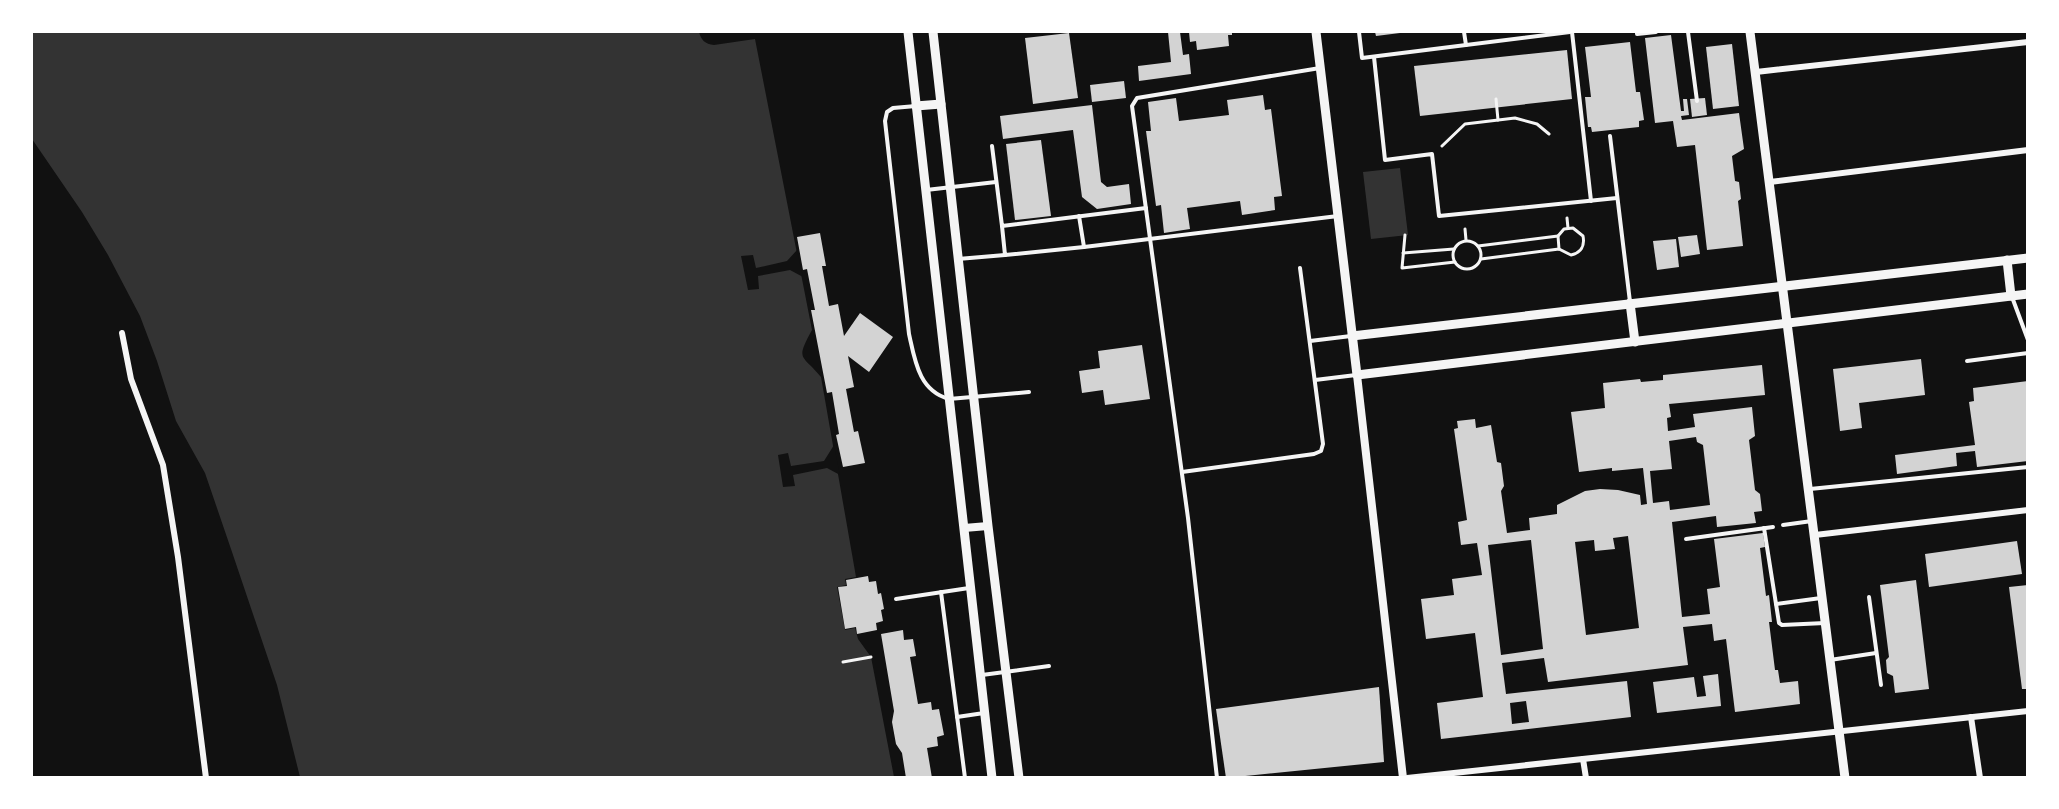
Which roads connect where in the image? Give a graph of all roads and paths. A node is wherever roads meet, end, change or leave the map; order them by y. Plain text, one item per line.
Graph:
1 (908, 32) edge
2 (933, 32) edge
3 (1316, 32) edge
4 (1359, 32) edge
5 (1464, 32) edge
6 (1571, 32) edge
7 (1637, 32) edge
8 (1656, 32) edge
9 (1688, 32) edge
10 (1750, 32) edge
11 (2028, 42) edge
12 (1466, 45) junction
13 (1374, 57) junction
14 (1320, 68) junction
15 (1756, 72) junction
16 (1496, 99) dead end
17 (1697, 100) dead end
18 (941, 104) junction
19 (916, 106) junction
20 (1498, 120) dead end
21 (1549, 134) dead end
22 (1610, 136) dead end
23 (992, 146) dead end
24 (1442, 146) dead end
25 (2028, 150) edge
26 (996, 182) junction
27 (1770, 182) junction
28 (950, 188) junction
29 (925, 190) junction
30 (1617, 198) junction
31 (1591, 201) junction
32 (1146, 208) junction
33 (1079, 216) junction
34 (1338, 216) junction
35 (1567, 218) dead end
36 (1002, 226) junction
37 (1568, 228) junction
38 (1465, 229) dead end
39 (1405, 235) dead end
40 (1558, 236) junction
41 (1150, 238) junction
42 (1467, 240) junction
43 (1478, 246) junction
44 (1084, 247) junction
45 (1454, 249) junction
46 (1559, 249) junction
47 (1403, 253) junction
48 (1005, 255) junction
49 (2028, 258) edge
50 (1481, 259) junction
51 (958, 260) junction
52 (2007, 260) junction
53 (1455, 262) junction
54 (1300, 268) dead end
55 (1782, 285) junction
56 (2028, 294) edge
57 (2011, 296) junction
58 (1630, 303) junction
59 (1787, 324) junction
60 (122, 333) dead end
61 (1352, 336) junction
62 (2028, 340) edge
63 (1310, 341) junction
64 (1635, 342) junction
65 (2028, 353) edge
66 (1967, 361) dead end
67 (1357, 375) junction
68 (1315, 380) junction
69 (1029, 393) dead end
70 (975, 397) junction
71 (949, 399) junction
72 (2028, 467) edge
73 (1181, 472) junction
74 (1809, 489) junction
75 (2028, 510) edge
76 (1813, 521) junction
77 (1783, 525) dead end
78 (988, 526) junction
79 (1773, 527) dead end
80 (964, 528) junction
81 (1764, 528) junction
82 (1815, 535) junction
83 (1686, 539) dead end
84 (971, 587) junction
85 (940, 592) junction
86 (1822, 597) junction
87 (1869, 597) dead end
88 (896, 599) dead end
89 (1776, 604) junction
90 (1825, 623) junction
91 (1876, 653) junction
92 (871, 657) dead end
93 (1830, 660) junction
94 (843, 662) dead end
95 (1049, 666) dead end
96 (1007, 673) junction
97 (981, 675) junction
98 (1881, 685) dead end
99 (2028, 711) edge
100 (985, 713) junction
101 (957, 717) junction
102 (1971, 717) junction
103 (1839, 731) junction
104 (1583, 759) junction
105 (206, 777) edge
106 (965, 777) edge
107 (992, 777) edge
108 (1019, 777) edge
109 (1217, 777) edge
110 (1405, 777) edge
111 (1586, 777) edge
112 (1845, 777) edge
113 (1980, 777) edge

1 - 19 main road
2 - 18 main road
3 - 14 main road
4 - 13 lane
5 - 12 lane
6 - 12 lane
6 - 31 lane
7 - 8 lane
9 - 17 lane
10 - 15 main road
11 - 15 street
12 - 13 lane
13 - 31 lane
14 - 32 lane
14 - 34 main road
15 - 27 main road
16 - 20 path
18 - 19 main road
18 - 28 main road
19 - 29 main road
19 - 71 lane
21 - 24 path
22 - 30 lane
23 - 26 lane
25 - 27 street
26 - 28 lane
26 - 36 lane
27 - 55 main road
28 - 29 lane
28 - 51 main road
29 - 71 main road
30 - 31 lane
30 - 58 lane
32 - 33 lane
32 - 41 lane
33 - 36 lane
33 - 44 lane
34 - 41 lane
34 - 61 main road
35 - 37 path
36 - 48 lane
37 - 40 path
37 - 46 path
38 - 42 path
39 - 47 path
40 - 43 path
40 - 46 path
41 - 44 lane
41 - 73 lane
42 - 43 path
42 - 45 path
43 - 50 path
44 - 48 lane
45 - 47 path
45 - 53 path
46 - 50 path
47 - 53 path
48 - 51 lane
49 - 52 main road
50 - 53 path
51 - 70 main road
52 - 55 main road
52 - 57 main road
54 - 63 lane
55 - 58 main road
55 - 59 main road
56 - 57 main road
57 - 59 main road
57 - 62 lane
58 - 61 main road
58 - 64 main road
59 - 64 main road
59 - 74 main road
60 - 105 street
61 - 63 lane
61 - 67 main road
63 - 68 lane
64 - 67 main road
65 - 66 lane
67 - 68 lane
67 - 110 street
68 - 73 lane
69 - 70 lane
70 - 71 lane
70 - 78 main road
71 - 80 main road
72 - 74 lane
73 - 109 lane
74 - 76 main road
75 - 82 street
76 - 77 lane
76 - 82 main road
78 - 80 street
78 - 96 main road
79 - 81 lane
80 - 84 main road
81 - 83 lane
81 - 89 lane
82 - 86 main road
84 - 85 lane
84 - 97 main road
85 - 88 lane
85 - 101 lane
86 - 89 lane
86 - 90 main road
87 - 91 lane
89 - 90 lane
90 - 93 main road
91 - 93 lane
91 - 98 lane
92 - 94 path
93 - 103 main road
95 - 96 lane
96 - 97 lane
96 - 108 main road
97 - 100 main road
99 - 102 street
100 - 101 lane
100 - 107 main road
101 - 106 lane
102 - 103 street
102 - 113 street
103 - 104 street
103 - 112 main road
104 - 110 street
104 - 111 street

